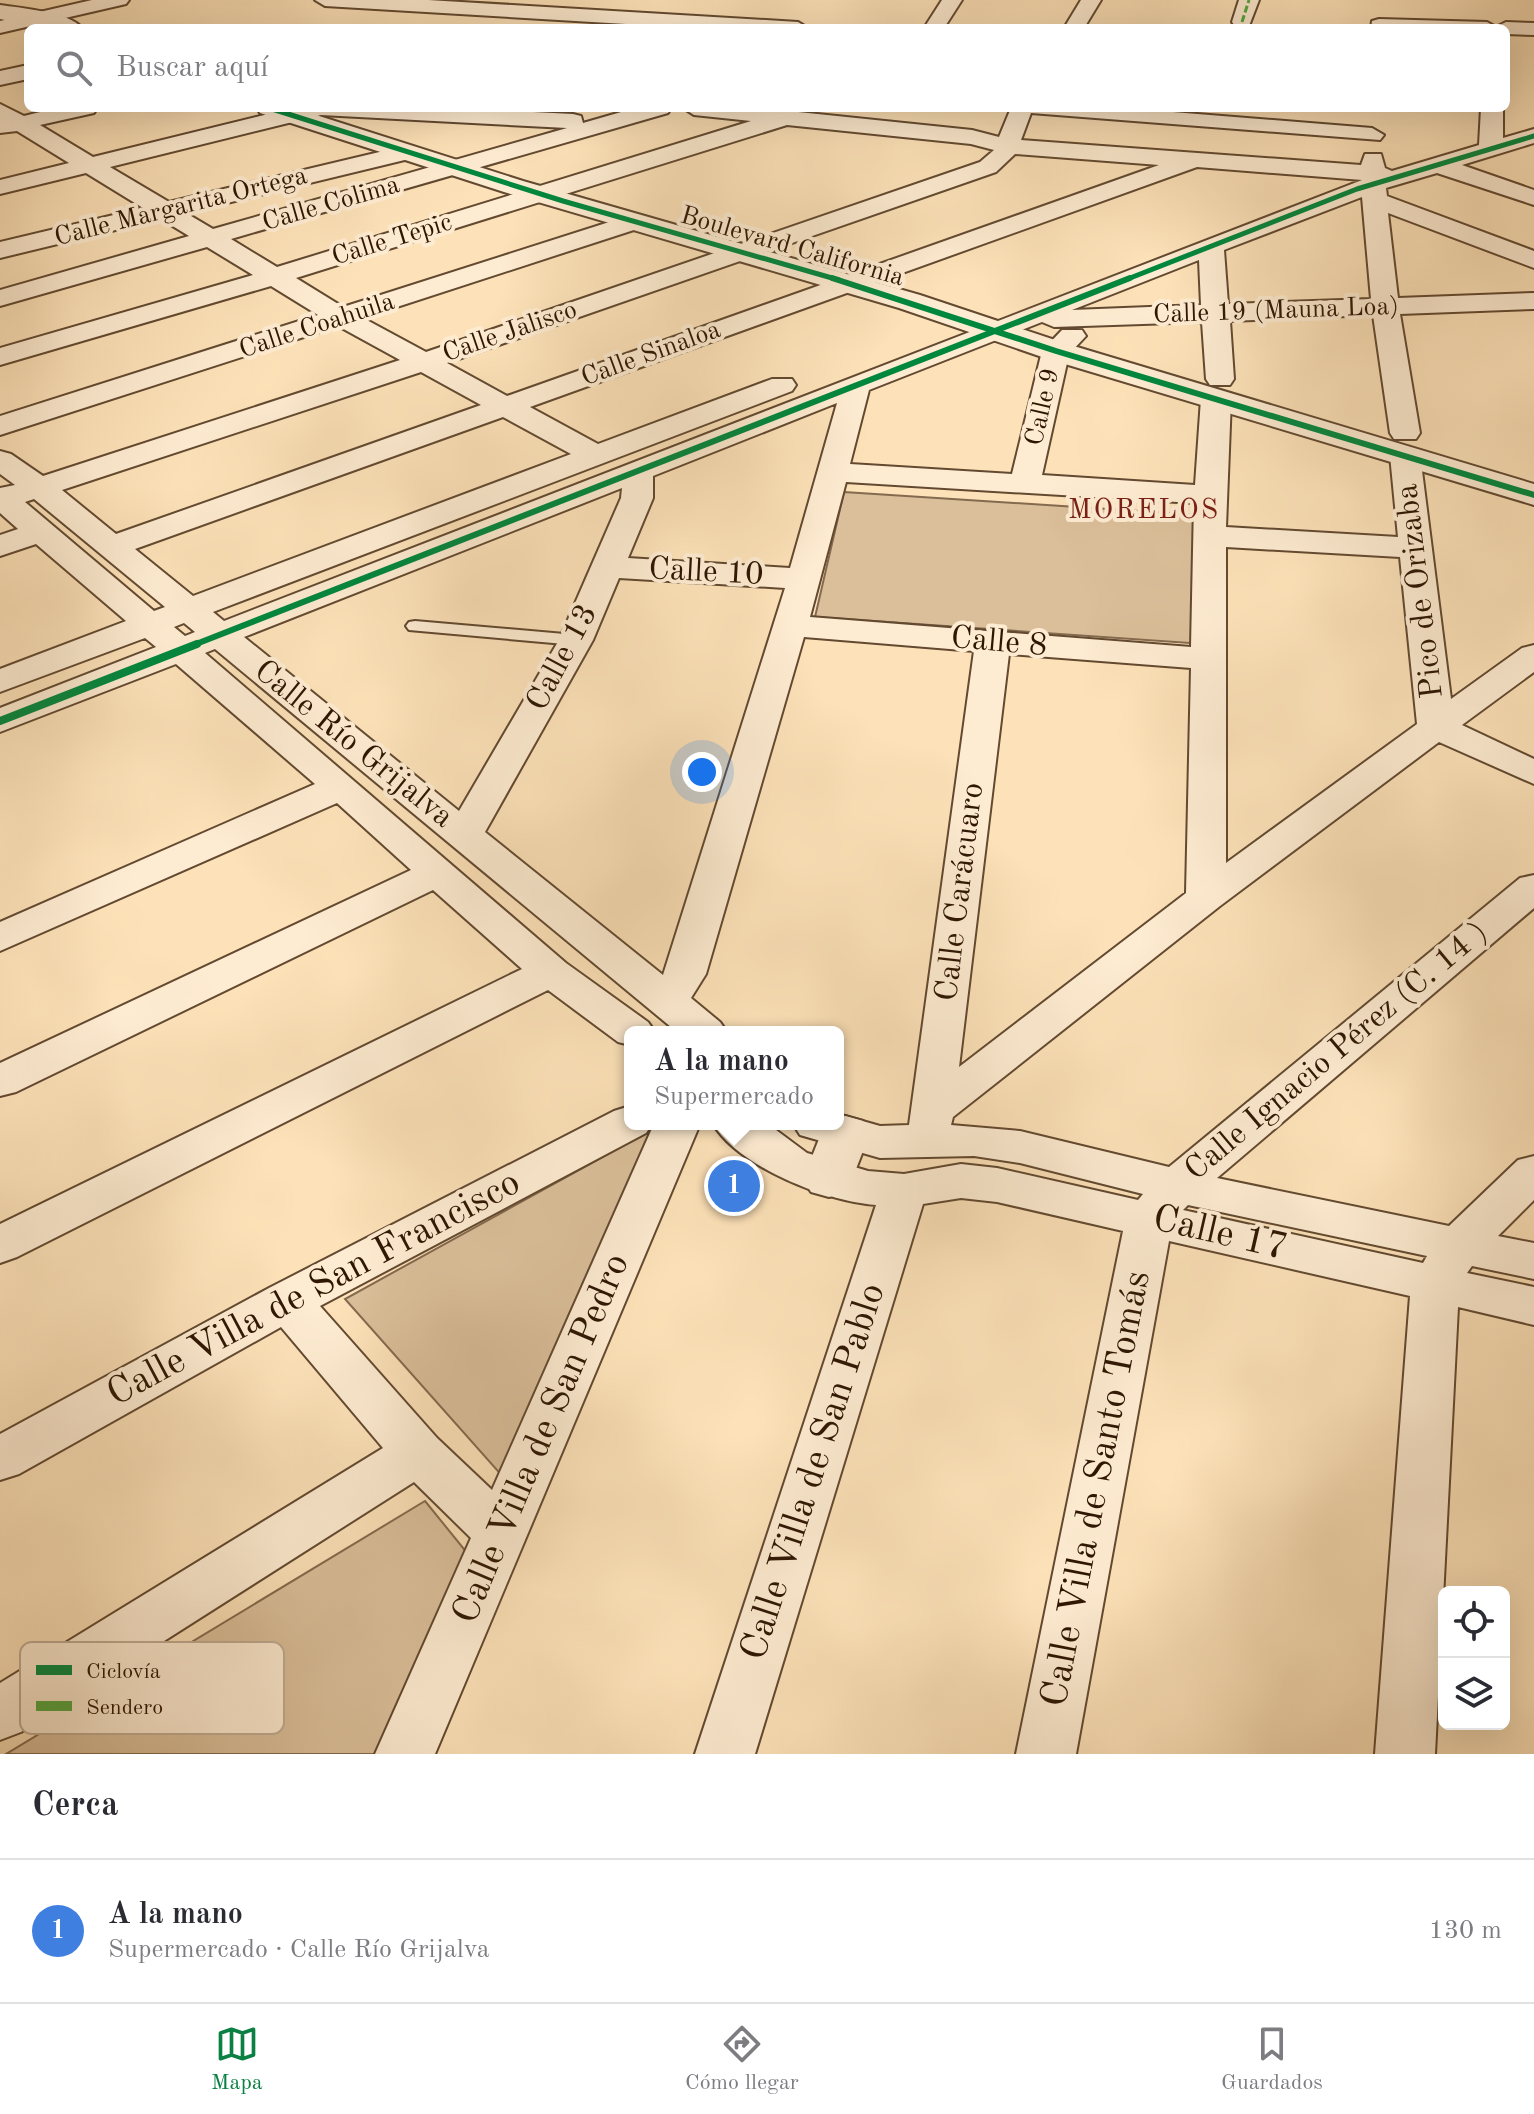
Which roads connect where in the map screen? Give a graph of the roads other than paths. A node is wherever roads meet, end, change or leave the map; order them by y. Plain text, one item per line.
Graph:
1 (119, 0) edge
2 (325, 0) edge
3 (952, 0) edge
4 (1091, 0) edge
5 (1249, 0) edge
6 (1381, 2) dead end
7 (413, 3) edge
8 (778, 9) dead end
9 (1242, 22) dead end
10 (15, 23) edge
11 (395, 24) edge
12 (718, 24) edge
13 (765, 24) edge
14 (937, 24) edge
15 (1076, 24) edge
16 (1379, 24) edge
17 (1510, 28) edge
18 (1534, 29) edge
19 (24, 73) edge
20 (0, 78) edge
21 (62, 112) edge
22 (298, 112) edge
23 (304, 112) edge
24 (305, 112) edge
25 (329, 112) edge
26 (644, 112) edge
27 (730, 112) edge
28 (1020, 112) edge
29 (1087, 112) edge
30 (1372, 112) edge
31 (1492, 112) edge
32 (784, 118) junction
33 (7, 121) edge
34 (604, 122) junction
35 (1532, 134) edge
36 (1372, 135) junction
37 (1007, 146) junction
38 (1491, 146) junction
39 (403, 153) junction
40 (1192, 161) junction
41 (469, 162) junction
42 (1435, 164) junction
43 (90, 166) junction
44 (1380, 183) junction
45 (569, 186) junction
46 (0, 187) edge
47 (540, 194) junction
48 (1534, 198) edge
49 (162, 212) junction
50 (634, 222) junction
51 (209, 240) junction
52 (751, 248) junction
53 (1211, 248) junction
54 (0, 250) edge
55 (1534, 260) edge
56 (273, 277) junction
57 (859, 279) junction
58 (0, 298) edge
59 (1534, 301) edge
60 (1386, 307) junction
61 (1217, 313) junction
62 (343, 318) junction
63 (989, 319) junction
64 (1064, 344) junction
65 (0, 357) edge
66 (423, 362) junction
67 (856, 386) junction
68 (1218, 389) junction
69 (508, 405) junction
70 (0, 426) edge
71 (1405, 444) junction
72 (597, 456) junction
73 (0, 460) edge
74 (638, 471) junction
75 (834, 472) junction
76 (1534, 474) edge
77 (1025, 484) junction
78 (39, 487) junction
79 (1210, 495) junction
80 (1534, 495) edge
81 (1, 498) edge
82 (38, 533) junction
83 (1210, 536) junction
84 (0, 546) edge
85 (111, 547) junction
86 (1417, 548) junction
87 (608, 567) junction
88 (804, 579) junction
89 (189, 611) junction
90 (149, 626) junction
91 (415, 626) dead end
92 (789, 626) junction
93 (219, 635) junction
94 (576, 640) junction
95 (993, 642) junction
96 (178, 650) junction
97 (1534, 655) edge
98 (1210, 659) junction
99 (0, 681) edge
100 (0, 721) edge
101 (1436, 727) junction
102 (1534, 773) edge
103 (341, 787) junction
104 (464, 835) junction
105 (436, 873) junction
106 (1534, 887) edge
107 (1206, 897) junction
108 (0, 938) edge
109 (551, 972) junction
110 (667, 1001) junction
111 (625, 1026) edge
112 (698, 1026) edge
113 (0, 1081) edge
114 (624, 1125) edge
115 (928, 1126) junction
116 (674, 1130) edge
117 (744, 1130) edge
118 (831, 1130) edge
119 (838, 1130) edge
120 (1534, 1172) edge
121 (829, 1179) junction
122 (904, 1191) junction
123 (1163, 1202) junction
124 (0, 1245) edge
125 (1534, 1261) edge
126 (1448, 1264) junction
127 (287, 1301) junction
128 (1534, 1306) edge
129 (418, 1453) junction
130 (0, 1459) edge
131 (501, 1533) junction
132 (115, 1642) edge
133 (20, 1702) edge
134 (0, 1714) edge
135 (413, 1752) edge
136 (725, 1754) edge
137 (1046, 1754) edge
138 (1405, 1754) edge

1 - 10 street
2 - 7 street
3 - 14 street
4 - 15 street
5 - 9 street
6 - 16 street
7 - 11 street
7 - 12 street
8 - 13 street
17 - 18 street
19 - 20 street
21 - 33 street
22 - 43 street
23 - 39 street, Boulevard California
24 - 41 street, Boulevard California
25 - 34 street
26 - 34 street, Calle Colima
27 - 32 street
28 - 37 street
29 - 36 street
30 - 36 street, Pico de Orizaba
31 - 35 street
31 - 38 street
32 - 37 street
32 - 45 street, Calle Tepic
33 - 43 street
34 - 41 street, Calle Colima
35 - 38 street
36 - 44 street, Pico de Orizaba
37 - 40 street
37 - 52 street, Calle Jalisco
38 - 42 street
39 - 41 street, Boulevard California
39 - 49 street, Calle Margarita Ortega
40 - 44 street
40 - 57 street, Calle Sinaloa
41 - 45 street, Boulevard California
41 - 47 street, Boulevard California
41 - 51 street, Calle Colima
42 - 44 street
42 - 48 street
43 - 46 street
43 - 49 street
44 - 53 street
44 - 55 street
44 - 60 street, Pico de Orizaba
44 - 63 street
45 - 47 street, Calle Tepic
45 - 52 street, Boulevard California
47 - 50 street, Boulevard California
47 - 56 street, Calle Tepic
49 - 51 street
49 - 54 street, Calle Margarita Ortega
50 - 52 street, Boulevard California
50 - 62 street, Calle Coahuila
51 - 56 street
51 - 58 street, Calle Colima
52 - 57 street, Boulevard California
52 - 66 street, Calle Jalisco
53 - 61 street
53 - 63 street
56 - 62 street
56 - 65 street, Calle Tepic
57 - 63 street, Boulevard California
57 - 69 street, Calle Sinaloa
59 - 60 street, Calle 19 (Mauna Loa)
60 - 61 street, Calle 19 (Mauna Loa)
60 - 71 street, Pico de Orizaba
61 - 63 street, Calle 19 (Mauna Loa)
61 - 68 street
62 - 66 street
62 - 70 street, Calle Coahuila
63 - 64 street, Boulevard California
63 - 67 street
63 - 72 street
64 - 68 street, Boulevard California
64 - 77 street, Calle 9
66 - 69 street
66 - 78 street, Calle Jalisco
67 - 74 street
67 - 75 street
68 - 71 street, Boulevard California
68 - 79 street
69 - 72 street
69 - 85 street, Calle Sinaloa
71 - 76 street, Boulevard California
71 - 80 street, Boulevard California
71 - 86 street, Pico de Orizaba
72 - 89 street
73 - 78 street, Calle Río Grijalva
74 - 87 street, Calle 13
74 - 93 street
75 - 77 street
75 - 88 street
77 - 79 street
78 - 81 street, Calle Jalisco
78 - 85 street, Calle Río Grijalva
79 - 83 street
81 - 82 street, Calle Río Grijalva
82 - 84 street
82 - 90 street, Calle Río Grijalva
83 - 86 street
83 - 98 street
85 - 89 street, Calle Río Grijalva
86 - 101 street, Pico de Orizaba
87 - 88 street, Calle 10
87 - 94 street, Calle 13
88 - 92 street
89 - 90 street
89 - 93 street, Calle Río Grijalva
90 - 96 street, Calle Río Grijalva
90 - 99 street
91 - 94 lane
92 - 95 street, Calle 8
92 - 110 street
93 - 96 street
93 - 104 street, Calle Río Grijalva
94 - 104 street, Calle 13
95 - 98 street, Calle 8
95 - 115 street, Calle Carácuaro
96 - 100 street
96 - 103 street, Calle Río Grijalva
97 - 101 street
98 - 107 street
101 - 102 street
101 - 107 street
103 - 105 street, Calle Río Grijalva
103 - 108 street
104 - 110 street, Calle Río Grijalva
105 - 109 street, Calle Río Grijalva
105 - 113 street
106 - 123 street, Calle Ignacio Pérez (C. 14 )
107 - 115 street
109 - 111 street, Calle Río Grijalva
109 - 124 street
110 - 112 street, Calle Río Grijalva
114 - 127 street, Calle Villa de San Francisco
115 - 119 street
115 - 123 street, Calle 17
116 - 131 street, Calle Villa de San Pedro
117 - 121 street
118 - 121 street
120 - 126 street
121 - 122 street
122 - 123 street, Calle 17
122 - 136 street, Calle Villa de San Pablo
123 - 126 street, Calle 17
123 - 137 street, Calle Villa de Santo Tomás
125 - 126 street, Calle 17
126 - 128 street, Calle 17
126 - 138 street
127 - 129 street
127 - 130 street, Calle Villa de San Francisco
129 - 131 street
129 - 132 street
131 - 135 street, Calle Villa de San Pedro
133 - 134 street

